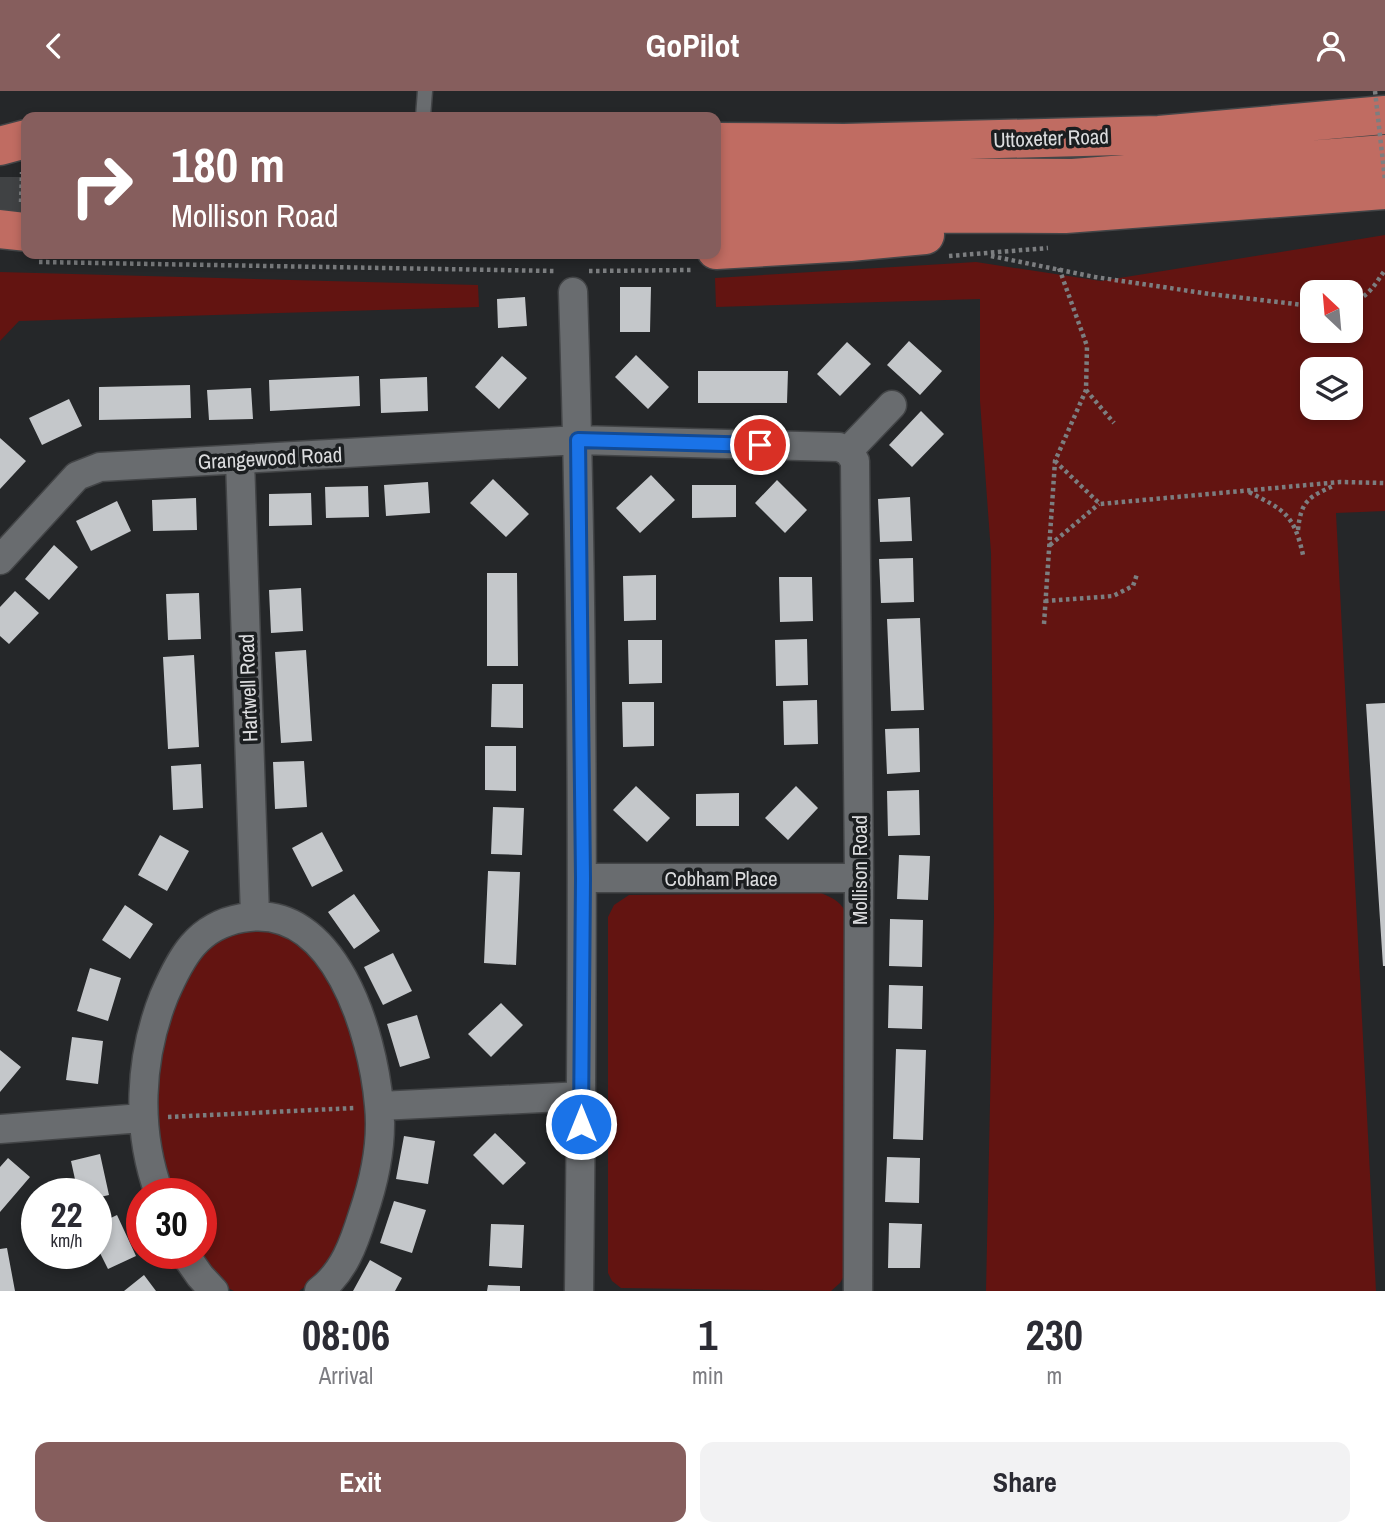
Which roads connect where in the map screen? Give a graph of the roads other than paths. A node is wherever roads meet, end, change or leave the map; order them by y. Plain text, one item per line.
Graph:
1 (425, 91) edge
2 (423, 112) edge
3 (1385, 115) edge
4 (21, 140) edge
5 (721, 142) edge
6 (0, 146) edge
7 (1385, 154) edge
8 (721, 177) edge
9 (1385, 190) edge
10 (721, 213) edge
11 (1065, 214) junction
12 (0, 229) edge
13 (21, 231) edge
14 (721, 250) edge
15 (573, 292) dead end
16 (892, 405) dead end
17 (578, 440) junction
18 (848, 451) junction
19 (240, 460) junction
20 (0, 560) edge
21 (583, 878) junction
22 (859, 878) junction
23 (256, 916) junction
24 (582, 1096) junction
25 (380, 1106) junction
26 (142, 1118) junction
27 (0, 1129) edge
28 (156, 1178) edge
29 (195, 1269) edge
30 (214, 1291) edge
31 (319, 1291) edge
32 (579, 1291) edge
33 (858, 1291) edge

1 - 2 lane
3 - 5 highway, Uttoxeter Road
4 - 6 highway
7 - 8 highway
9 - 11 highway
10 - 11 highway
11 - 14 highway
12 - 13 highway
15 - 17 street
16 - 18 street
17 - 18 street
17 - 19 street, Grangewood Road
17 - 21 street
18 - 22 street, Mollison Road
19 - 20 street, Grangewood Road
19 - 23 street, Hartwell Road
21 - 22 street, Cobham Place
21 - 24 street
22 - 33 street, Mollison Road
23 - 25 street
23 - 26 street
24 - 25 street
24 - 32 street
25 - 31 street
26 - 27 street
26 - 28 street
29 - 30 street

